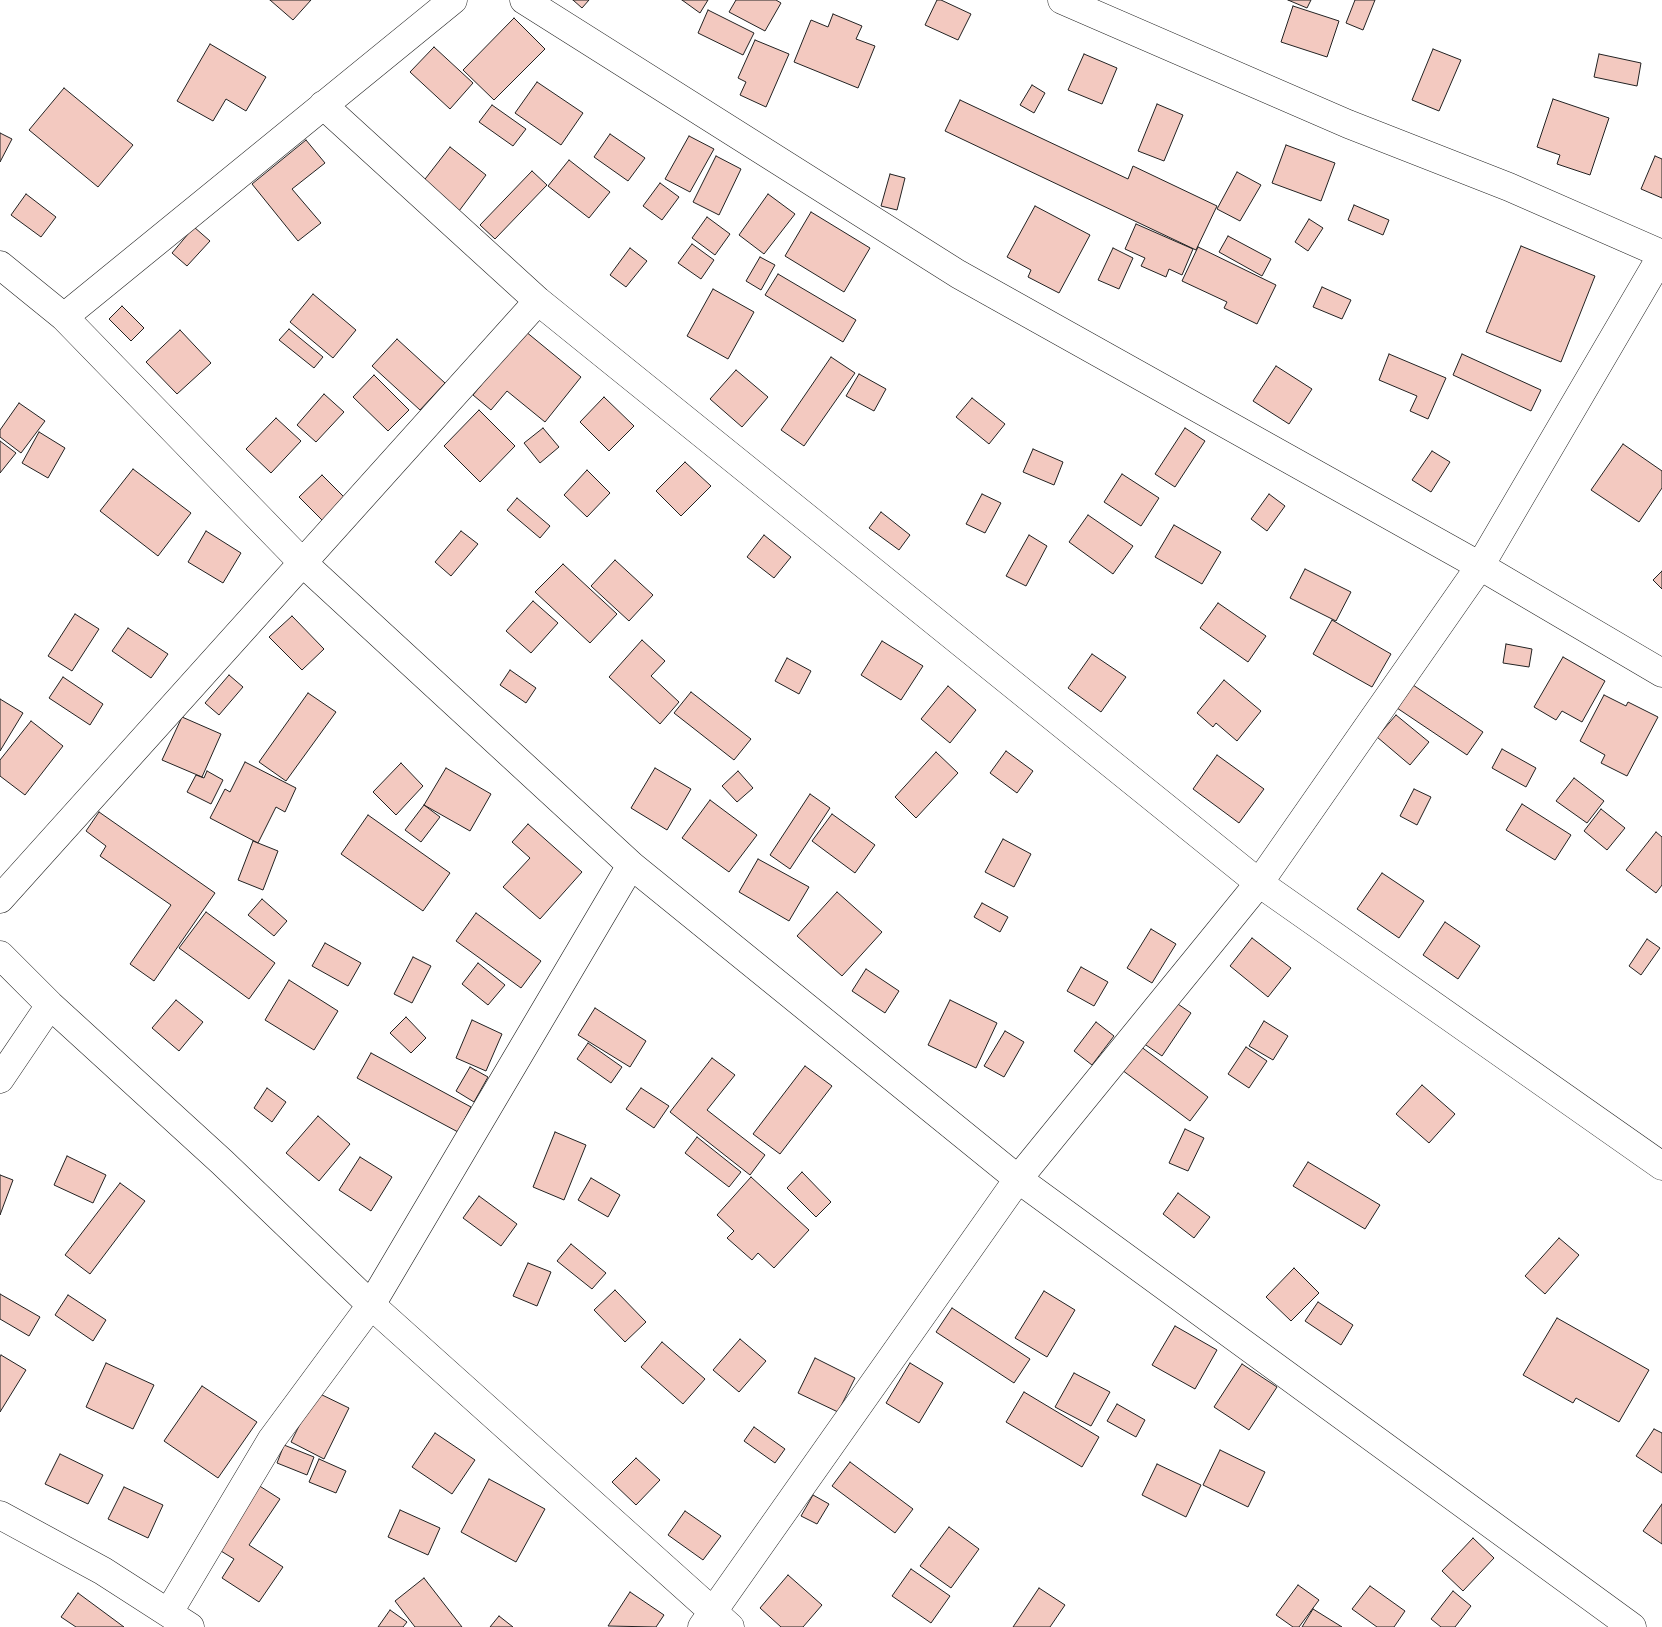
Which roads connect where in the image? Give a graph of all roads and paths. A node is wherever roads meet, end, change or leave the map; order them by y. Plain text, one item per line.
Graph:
1 (453, 0) edge
2 (524, 0) edge
3 (1062, 0) edge
4 (323, 105) junction
5 (1662, 255) edge
6 (0, 265) edge
7 (538, 301) junction
8 (64, 317) junction
9 (303, 563) junction
10 (1480, 566) junction
11 (1662, 673) edge
12 (632, 865) junction
13 (1259, 883) junction
14 (0, 899) edge
15 (0, 955) edge
16 (50, 1005) junction
17 (0, 1079) edge
18 (1662, 1166) edge
19 (1018, 1178) junction
20 (371, 1304) junction
21 (0, 1515) edge
22 (180, 1620) edge
23 (715, 1622) edge
24 (1632, 1627) edge

1 - 4 street
2 - 10 street
3 - 5 street
4 - 7 street
4 - 8 street
5 - 10 street
6 - 8 street
7 - 9 street
7 - 13 street
8 - 9 street
9 - 12 street
9 - 14 street
10 - 11 street
10 - 13 street
12 - 19 street
12 - 20 street
13 - 18 street
13 - 19 street
15 - 16 street
16 - 17 street
16 - 20 street
19 - 23 street
19 - 24 street
20 - 22 street
20 - 23 street
21 - 22 street

